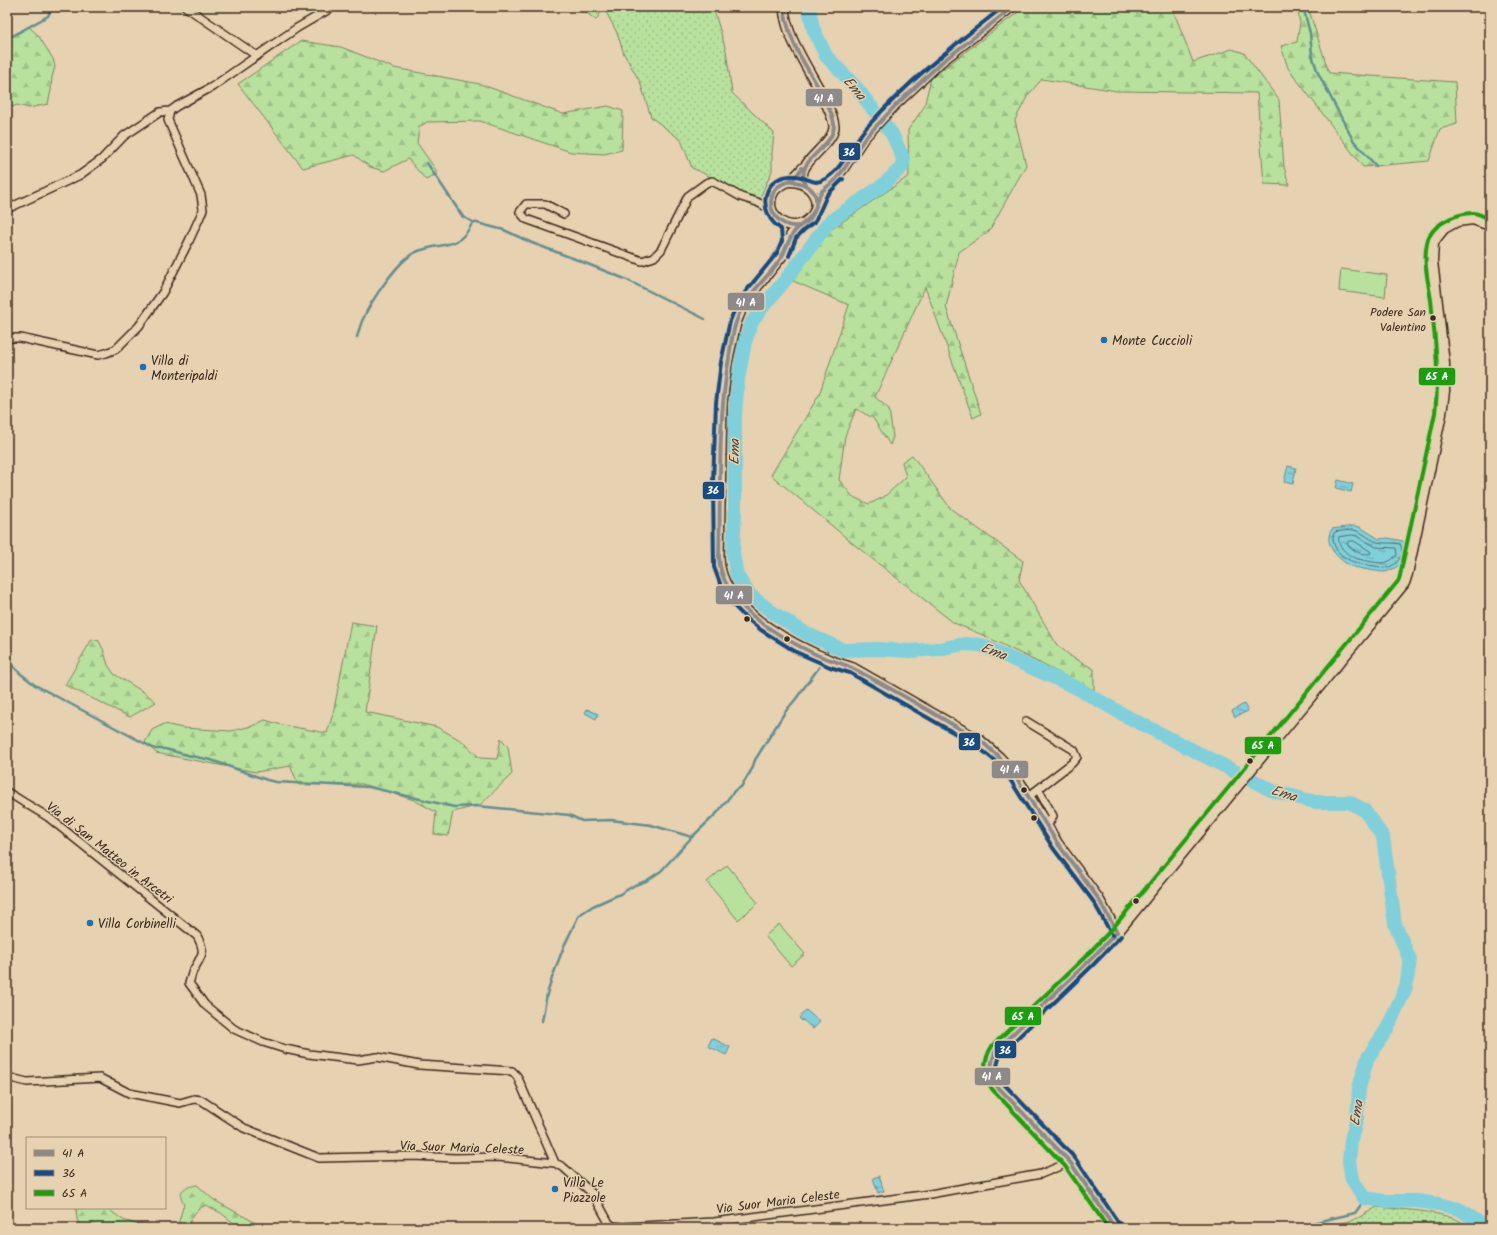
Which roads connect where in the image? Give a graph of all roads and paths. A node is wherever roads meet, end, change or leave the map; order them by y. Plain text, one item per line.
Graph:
1 (186, 7) edge
2 (333, 7) edge
3 (784, 7) edge
4 (1013, 7) edge
5 (257, 56) junction
6 (170, 111) junction
7 (808, 161) junction
8 (786, 182) junction
9 (806, 185) junction
10 (828, 185) junction
11 (772, 197) junction
12 (757, 202) junction
13 (816, 203) junction
14 (7, 209) edge
15 (772, 210) junction
16 (564, 214) dead end
17 (801, 224) junction
18 (787, 225) junction
19 (1490, 225) edge
20 (788, 242) junction
21 (7, 338) edge
22 (1026, 721) dead end
23 (1038, 789) junction
24 (7, 792) edge
25 (1029, 796) junction
26 (1047, 826) junction
27 (1117, 932) junction
28 (7, 1077) edge
29 (1070, 1162) junction
30 (555, 1164) junction
31 (1115, 1228) edge

1 - 5 street
2 - 5 street
3 - 7 street
4 - 10 street
5 - 6 street
6 - 14 street
6 - 21 street
7 - 8 street
7 - 9 street
8 - 9 street
8 - 11 street
9 - 10 street
9 - 13 street
10 - 13 street
11 - 12 street
11 - 15 street
12 - 15 street
12 - 16 street
13 - 17 street
15 - 18 street
17 - 18 street
17 - 20 street
18 - 20 street
19 - 27 main road
20 - 25 street
22 - 23 street
23 - 25 street
23 - 26 street
24 - 30 street, Via di San Matteo in Arcetri
25 - 26 street
26 - 27 street
27 - 29 main road
28 - 30 street, Via Suor Maria Celeste
29 - 30 street, Via Suor Maria Celeste
29 - 31 main road

